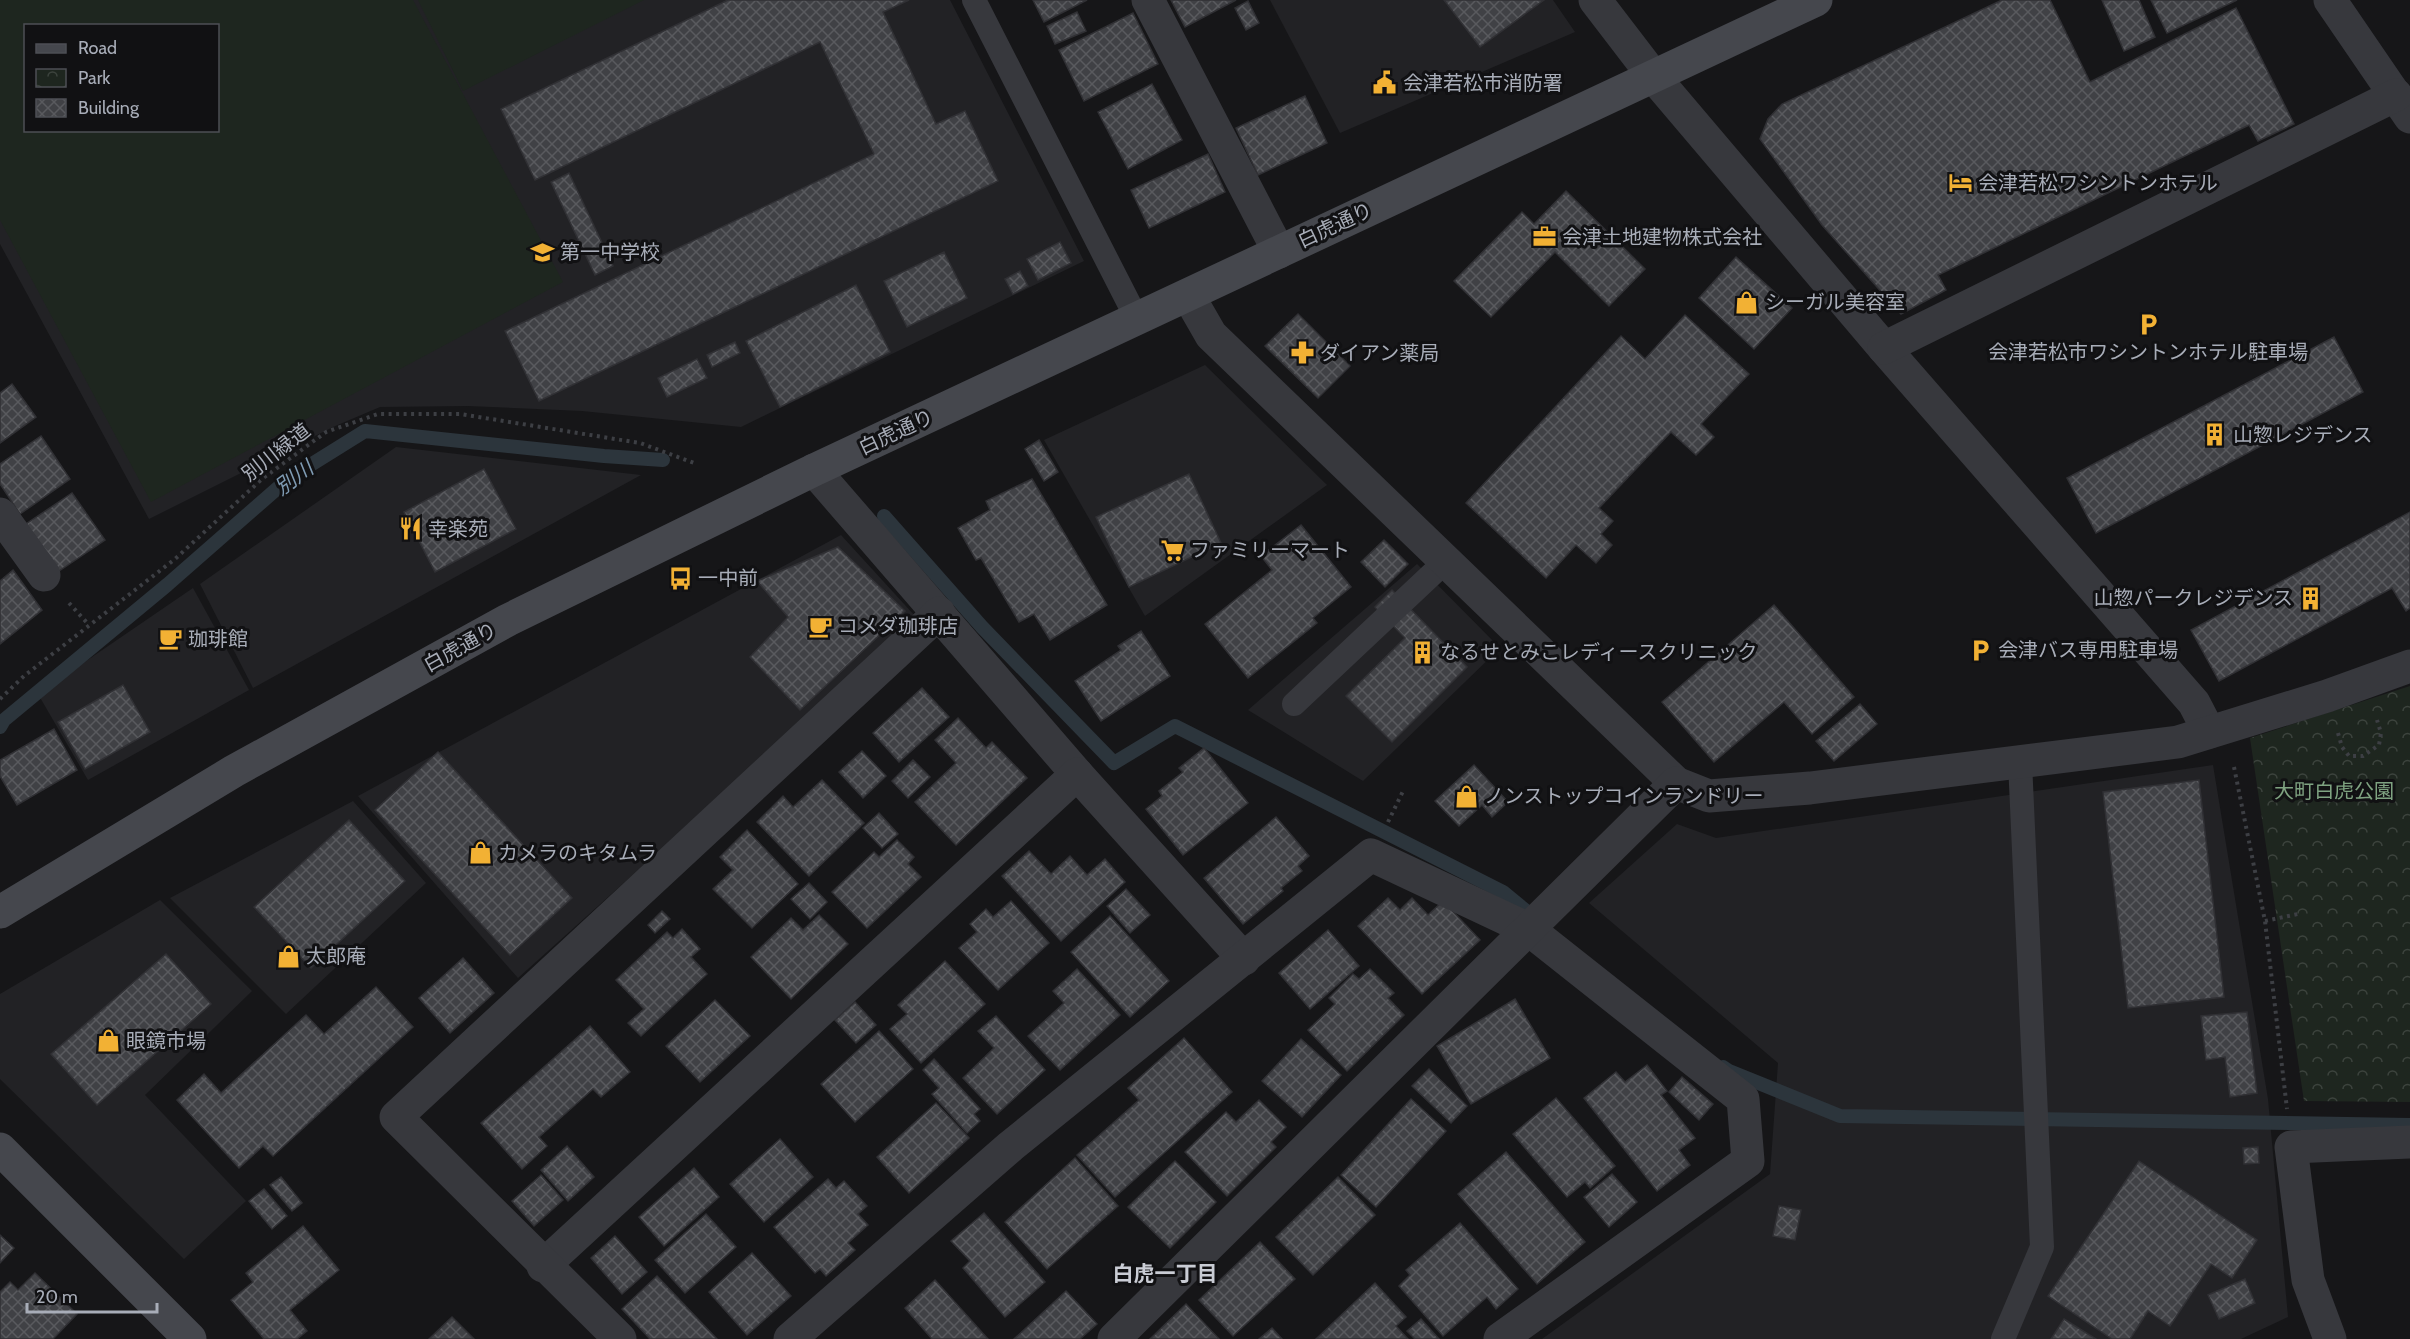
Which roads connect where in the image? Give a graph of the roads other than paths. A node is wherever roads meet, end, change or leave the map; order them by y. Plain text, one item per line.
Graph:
1 (974, 0) edge
2 (1148, 0) edge
3 (1595, 0) edge
4 (1816, 0) edge
5 (2330, 0) edge
6 (1654, 77) junction
7 (2403, 106) edge
8 (1279, 252) junction
9 (1188, 295) junction
10 (1137, 319) junction
11 (1884, 348) junction
12 (814, 470) junction
13 (0, 513) edge
14 (1446, 561) junction
15 (44, 575) dead end
16 (939, 613) junction
17 (2410, 666) edge
18 (1294, 704) dead end
19 (2218, 730) junction
20 (2020, 762) junction
21 (1077, 774) junction
22 (1676, 783) junction
23 (0, 912) edge
24 (1528, 929) junction
25 (1244, 959) junction
26 (2410, 1142) edge
27 (0, 1149) edge
28 (543, 1266) junction
29 (190, 1339) edge
30 (620, 1339) edge
31 (790, 1339) edge
32 (1114, 1339) edge
33 (1500, 1339) edge
34 (2003, 1339) edge
35 (2331, 1339) edge

1 - 10 lane
2 - 8 street
3 - 6 street
4 - 6 street, 白虎通り
5 - 7 street
6 - 8 street, 白虎通り
6 - 11 street
7 - 11 street
8 - 9 street, 白虎通り
9 - 10 street, 白虎通り
9 - 14 street
10 - 12 street, 白虎通り
11 - 19 street
12 - 16 street
12 - 23 street, 白虎通り
13 - 15 street
14 - 18 lane
14 - 22 street
16 - 21 street
16 - 28 street
17 - 19 street
19 - 20 street
20 - 22 street
20 - 34 lane
21 - 25 street
21 - 28 street
22 - 24 street
24 - 25 street
24 - 32 street
24 - 33 street
25 - 31 street
26 - 35 street
27 - 29 street
28 - 30 street

